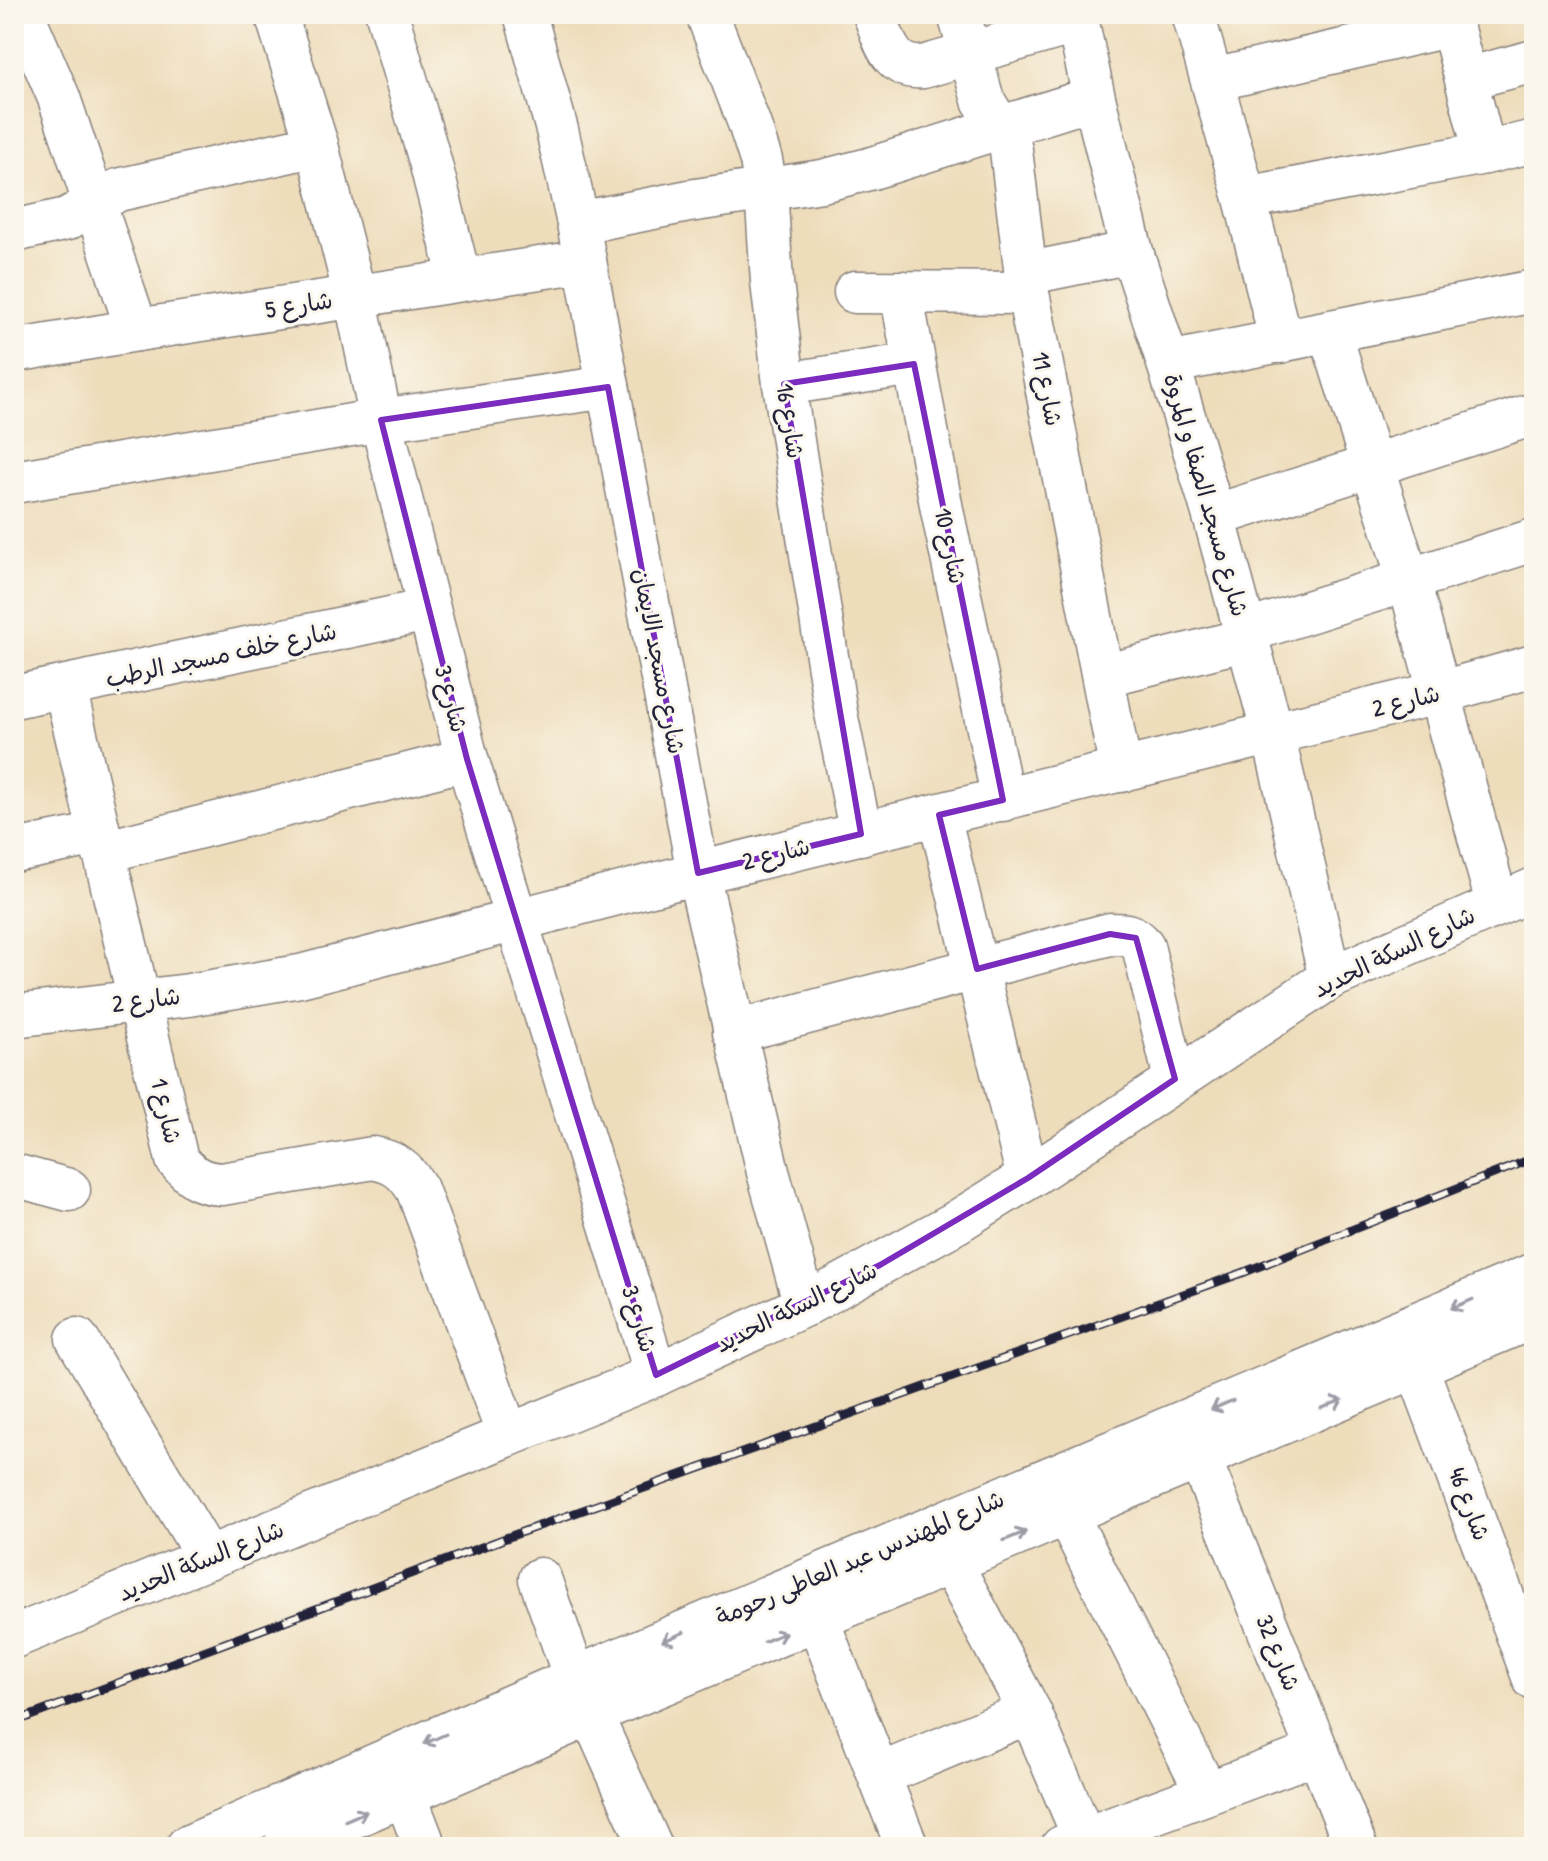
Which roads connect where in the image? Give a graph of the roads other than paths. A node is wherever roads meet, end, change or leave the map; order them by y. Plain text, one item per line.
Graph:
1 (23, 14) edge
2 (276, 14) edge
3 (387, 14) edge
4 (525, 14) edge
5 (707, 14) edge
6 (874, 14) edge
7 (1193, 14) edge
8 (1077, 18) edge
9 (1450, 20) edge
10 (964, 34) edge
11 (1534, 61) edge
12 (1466, 79) junction
13 (1213, 80) junction
14 (1094, 98) junction
15 (1000, 127) junction
16 (1534, 141) edge
17 (317, 145) junction
18 (1485, 153) junction
19 (766, 189) junction
20 (1245, 198) junction
21 (94, 203) junction
22 (14, 231) edge
23 (581, 242) junction
24 (1132, 252) junction
25 (460, 280) junction
26 (1027, 283) junction
27 (1534, 291) edge
28 (855, 292) dead end
29 (901, 292) junction
30 (355, 296) junction
31 (137, 330) junction
32 (1330, 333) junction
33 (1281, 342) junction
34 (14, 351) edge
35 (1168, 363) junction
36 (914, 364) junction
37 (784, 384) junction
38 (608, 387) junction
39 (1534, 414) edge
40 (381, 420) junction
41 (1374, 466) junction
42 (14, 482) edge
43 (1214, 516) junction
44 (1534, 540) edge
45 (1408, 578) junction
46 (428, 610) junction
47 (1246, 635) junction
48 (1534, 666) edge
49 (1103, 676) junction
50 (65, 688) junction
51 (1442, 692) junction
52 (14, 697) edge
53 (1273, 734) junction
54 (467, 759) junction
55 (1121, 771) junction
56 (1003, 800) junction
57 (939, 815) junction
58 (861, 834) junction
59 (101, 843) junction
60 (14, 851) edge
61 (698, 873) junction
62 (1516, 896) edge
63 (516, 920) junction
64 (977, 969) junction
65 (1330, 978) junction
66 (140, 1000) junction
67 (14, 1016) edge
68 (734, 1032) junction
69 (1175, 1079) junction
70 (14, 1175) edge
71 (1028, 1178) junction
72 (69, 1190) dead end
73 (1534, 1274) edge
74 (805, 1305) junction
75 (1534, 1317) edge
76 (1402, 1329) junction
77 (77, 1339) dead end
78 (1417, 1368) junction
79 (656, 1375) junction
80 (508, 1435) junction
81 (1200, 1459) junction
82 (1067, 1515) junction
83 (208, 1558) junction
84 (951, 1563) junction
85 (540, 1579) dead end
86 (1520, 1596) edge
87 (810, 1600) junction
88 (18, 1627) edge
89 (1534, 1679) edge
90 (583, 1696) junction
91 (1030, 1712) junction
92 (1318, 1752) junction
93 (879, 1775) junction
94 (1207, 1793) junction
95 (405, 1795) junction
96 (1078, 1844) edge
97 (187, 1847) edge
98 (284, 1847) edge
99 (425, 1847) edge
100 (651, 1847) edge
101 (907, 1847) edge
102 (1356, 1847) edge

1 - 21 street
2 - 17 street, شارع 3
3 - 25 street
4 - 23 street, شارع مسجد الايمان
5 - 19 street, شارع 16
6 - 10 street
7 - 13 street
8 - 10 street
8 - 14 street, شارع مسجد الصفا و المروة
9 - 12 street
9 - 13 street
10 - 15 street, شارع 11
11 - 12 street
12 - 18 street
13 - 20 street
14 - 15 street, شارع 5
14 - 24 street, شارع مسجد الصفا و المروة
15 - 19 street, شارع 5
15 - 26 street, شارع 11
16 - 18 street
17 - 21 street
17 - 30 street, شارع 3
18 - 20 street
19 - 23 street, شارع 5
19 - 37 street, شارع 16
20 - 33 street
21 - 22 street
21 - 31 street
23 - 25 street, شارع 5
23 - 38 street, شارع مسجد الايمان
24 - 26 street
24 - 35 street, شارع مسجد الصفا و المروة
25 - 30 street, شارع 5
26 - 29 street
26 - 49 street, شارع 11
27 - 32 street
28 - 29 street
29 - 36 street, شارع 10
30 - 31 street, شارع 5
30 - 40 street, شارع 3
31 - 34 street, شارع 5
32 - 33 street
32 - 41 street
33 - 35 street
35 - 43 street, شارع مسجد الصفا و المروة
36 - 37 street
36 - 56 street, شارع 10
37 - 58 street, شارع 16
38 - 40 street
38 - 61 street, شارع مسجد الايمان
39 - 41 street
40 - 42 street
40 - 46 street, شارع 3
41 - 43 street
41 - 45 street
43 - 47 street, شارع مسجد الصفا و المروة
44 - 45 street
45 - 47 street
45 - 51 street
46 - 50 street, شارع خلف مسجد الرطب
46 - 54 street, شارع 3
47 - 49 street
47 - 53 street, شارع مسجد الصفا و المروة
48 - 51 street, شارع 2
49 - 55 street, شارع 11
50 - 52 street, شارع خلف مسجد الرطب
50 - 59 street, شارع 1
51 - 53 street, شارع 2
51 - 62 street
53 - 55 street, شارع 2
53 - 65 street, شارع مسجد الصفا و المروة
54 - 59 street
54 - 63 street, شارع 3
55 - 56 street, شارع 2
56 - 57 street, شارع 2
57 - 58 street, شارع 2
57 - 64 street
58 - 61 street, شارع 2
59 - 60 street
59 - 66 street, شارع 1
61 - 63 street, شارع 2
61 - 68 street, شارع مسجد الايمان
62 - 65 street, شارع السكة الحديد
63 - 66 street, شارع 2
63 - 79 street, شارع 3
64 - 68 street
64 - 69 street
64 - 71 street
65 - 69 street, شارع السكة الحديد
66 - 67 street, شارع 2
66 - 80 street, شارع 1
68 - 74 street, شارع مسجد الايمان
69 - 71 street, شارع السكة الحديد
70 - 72 street
71 - 74 street, شارع السكة الحديد
73 -> 76 street, شارع المهندس عبد العاطى رحومة
74 - 79 street, شارع السكة الحديد
75 - 78 street, شارع المهندس عبد العاطى رحومة
76 - 78 street, شارع 46
76 -> 87 street, شارع المهندس عبد العاطى رحومة
77 - 83 street
81 -> 78 street, شارع المهندس عبد العاطى رحومة
78 - 86 street, شارع 46
79 - 80 street, شارع السكة الحديد
80 - 83 street, شارع السكة الحديد
81 - 82 street, شارع المهندس عبد العاطى رحومة
81 - 92 street, شارع 32
84 -> 82 street, شارع المهندس عبد العاطى رحومة
82 - 94 street
83 - 88 street, شارع السكة الحديد
84 - 87 street, شارع المهندس عبد العاطى رحومة
84 - 91 street
85 - 90 street
86 - 89 street, شارع 46
87 - 90 street, شارع المهندس عبد العاطى رحومة
87 - 93 street
90 - 95 street, شارع المهندس عبد العاطى رحومة
90 -> 97 street, شارع المهندس عبد العاطى رحومة
90 - 100 street
91 - 93 street
91 - 96 street
92 - 94 street
92 - 102 street, شارع 32
93 - 101 street
94 - 96 street
98 -> 95 street, شارع المهندس عبد العاطى رحومة
95 - 99 street

